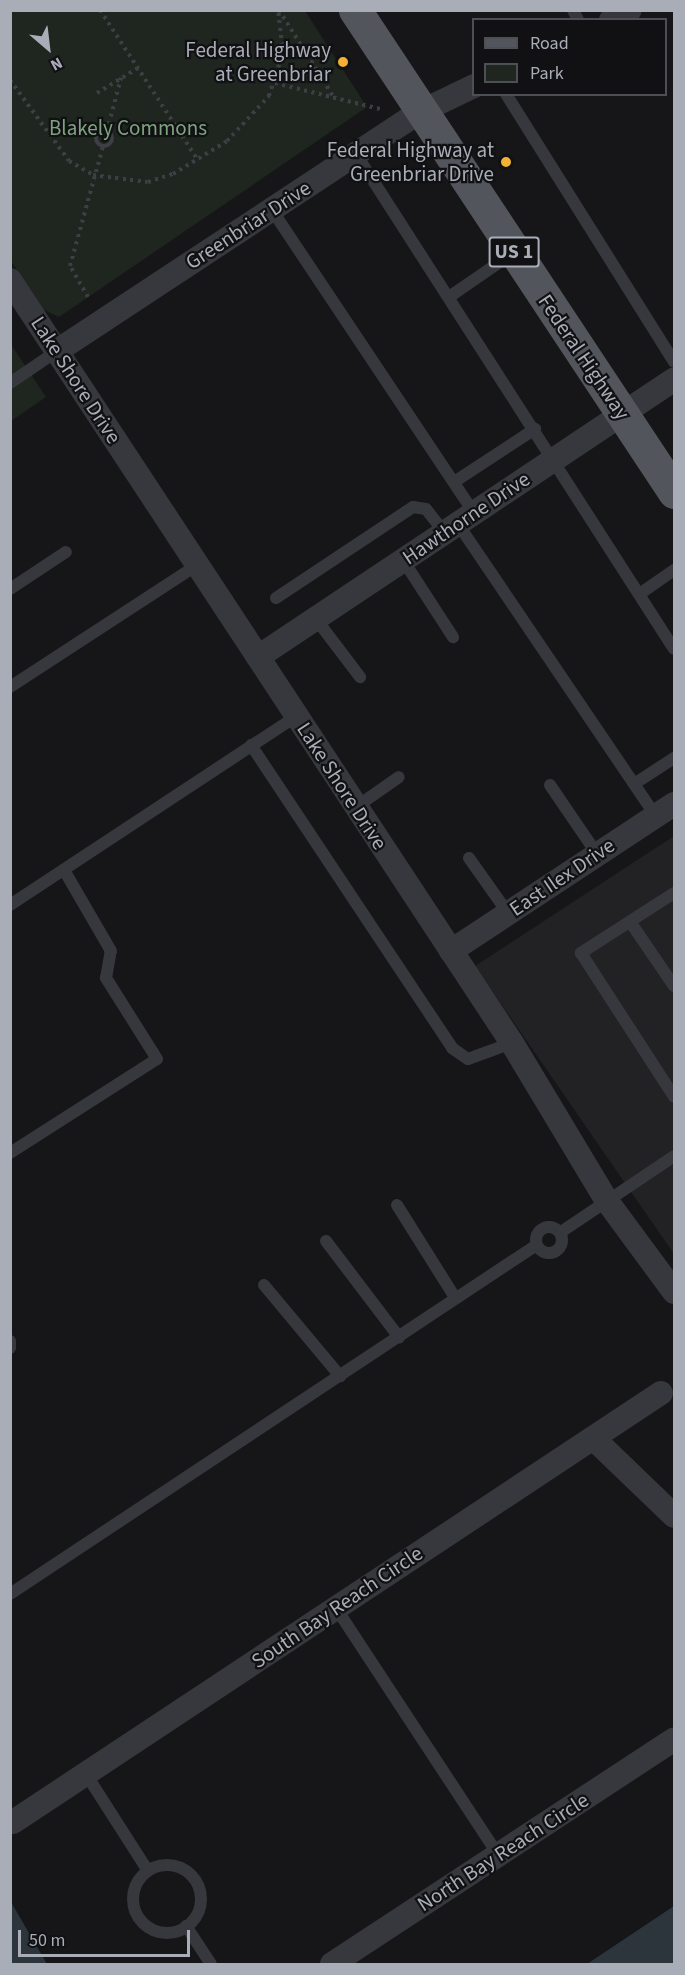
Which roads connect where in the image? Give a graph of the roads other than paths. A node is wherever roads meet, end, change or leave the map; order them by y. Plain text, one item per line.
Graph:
1 (355, 10) edge
2 (630, 10) edge
3 (615, 18) edge
4 (472, 87) edge
5 (507, 96) edge
6 (420, 112) junction
7 (356, 154) junction
8 (272, 210) junction
9 (514, 253) junction
10 (10, 280) edge
11 (449, 297) junction
12 (57, 351) junction
13 (675, 362) edge
14 (674, 380) edge
15 (10, 383) edge
16 (622, 414) junction
17 (535, 429) junction
18 (555, 459) junction
19 (454, 482) junction
20 (675, 492) edge
21 (459, 523) junction
22 (66, 552) dead end
23 (403, 560) junction
24 (197, 564) junction
25 (675, 570) edge
26 (10, 589) edge
27 (641, 593) junction
28 (276, 598) dead end
29 (316, 619) junction
30 (453, 636) dead end
31 (675, 649) edge
32 (258, 657) junction
33 (360, 678) dead end
34 (10, 687) edge
35 (297, 716) junction
36 (251, 745) junction
37 (675, 758) edge
38 (399, 777) dead end
39 (634, 784) junction
40 (550, 785) dead end
41 (356, 807) junction
42 (665, 810) edge
43 (597, 854) junction
44 (468, 858) dead end
45 (64, 870) junction
46 (675, 893) edge
47 (10, 905) edge
48 (508, 913) junction
49 (631, 923) junction
50 (451, 951) junction
51 (675, 986) edge
52 (512, 1043) junction
53 (675, 1097) edge
54 (10, 1153) edge
55 (675, 1156) edge
56 (607, 1201) junction
57 (397, 1205) dead end
58 (561, 1232) junction
59 (326, 1241) dead end
60 (535, 1246) junction
61 (264, 1286) dead end
62 (675, 1292) edge
63 (454, 1296) junction
64 (399, 1337) junction
65 (10, 1341) edge
66 (10, 1348) edge
67 (340, 1376) junction
68 (661, 1393) dead end
69 (593, 1438) junction
70 (675, 1516) edge
71 (10, 1594) edge
72 (336, 1608) junction
73 (675, 1739) edge
74 (86, 1774) junction
75 (13, 1822) dead end
76 (498, 1855) junction
77 (148, 1871) junction
78 (186, 1926) junction
79 (211, 1965) edge
80 (332, 1965) edge

1 - 6 main road, Federal Highway / US 1
2 - 3 street
4 - 6 street, Greenbriar Drive
5 - 13 lane
6 - 7 street, Greenbriar Drive
6 - 9 main road, Federal Highway / US 1
7 - 8 street, Greenbriar Drive
7 - 11 lane
8 - 12 street, Greenbriar Drive
8 - 19 lane
9 - 11 lane
9 - 16 main road, Federal Highway / US 1
10 - 12 street, Lake Shore Drive
11 - 17 lane
12 - 15 lane
12 - 24 street, Lake Shore Drive
14 - 16 street, Hawthorne Drive
16 - 18 street, Hawthorne Drive
16 - 20 main road, Federal Highway / US 1
17 - 18 lane
17 - 19 lane
18 - 21 street, Hawthorne Drive
18 - 27 lane
19 - 21 lane
21 - 23 street, Hawthorne Drive
21 - 28 lane
21 - 39 lane
22 - 26 lane
23 - 29 street, Hawthorne Drive
23 - 30 lane
24 - 32 street, Lake Shore Drive
24 - 34 lane
25 - 27 lane
27 - 31 lane
29 - 32 street, Hawthorne Drive
29 - 33 lane
32 - 35 street, Lake Shore Drive
35 - 36 lane
35 - 41 street, Lake Shore Drive
36 - 45 lane
36 - 52 lane
37 - 39 lane
38 - 41 lane
39 - 42 lane
40 - 43 lane
41 - 50 street, Lake Shore Drive
42 - 43 street, East Ilex Drive
43 - 48 street, East Ilex Drive
44 - 48 lane
45 - 47 lane
45 - 54 lane
46 - 49 lane
48 - 50 street, East Ilex Drive
49 - 51 lane
49 - 53 lane
50 - 52 street, Lake Shore Drive
52 - 56 street, Lake Shore Drive
55 - 56 lane
56 - 58 lane
56 - 62 street, Lake Shore Drive
57 - 63 lane
58 - 60 lane
58 - 60 lane
59 - 64 lane
60 - 63 lane
61 - 67 lane
63 - 64 lane
64 - 67 lane
65 - 66 lane
67 - 71 lane
68 - 69 street, South Bay Reach Circle
69 - 70 street
69 - 72 street, South Bay Reach Circle
72 - 74 street, South Bay Reach Circle
72 - 76 lane
73 - 76 street, North Bay Reach Circle
74 - 75 street, South Bay Reach Circle
74 - 77 lane
76 - 80 street, North Bay Reach Circle
77 - 78 lane
77 - 78 lane
78 - 79 lane

